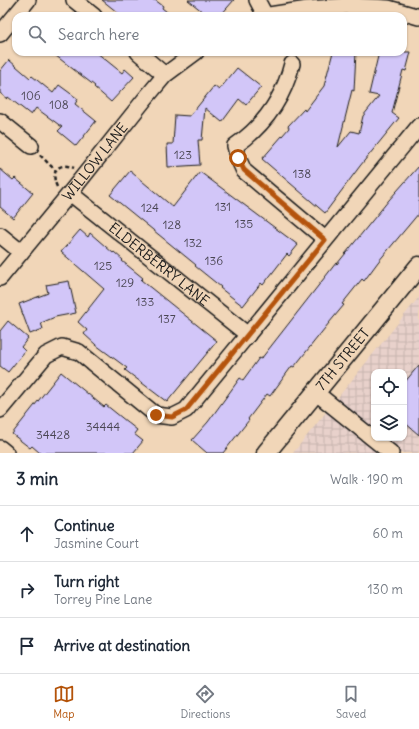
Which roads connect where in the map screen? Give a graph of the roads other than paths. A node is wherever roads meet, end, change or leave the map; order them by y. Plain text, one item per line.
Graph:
1 (28, 0) edge
2 (74, 0) edge
3 (257, 0) edge
4 (387, 4) edge
5 (18, 12) edge
6 (89, 12) edge
7 (262, 12) edge
8 (289, 12) edge
9 (407, 12) edge
10 (407, 12) edge
11 (419, 17) edge
12 (12, 19) edge
13 (0, 34) edge
14 (143, 56) edge
15 (191, 56) edge
16 (292, 64) dead end
17 (166, 75) junction
18 (0, 121) edge
19 (419, 126) edge
20 (31, 146) road end
21 (70, 193) junction
22 (0, 236) edge
23 (325, 240) junction
24 (21, 252) junction
25 (419, 266) edge
26 (2, 270) edge
27 (248, 335) junction
28 (315, 392) junction
29 (0, 410) edge
30 (0, 448) edge
31 (6, 453) edge
32 (266, 453) edge
33 (391, 453) edge

1 - 5 street
2 - 6 street
3 - 7 street
4 - 8 street
4 - 9 street
10 - 11 street
12 - 13 street
14 - 17 street
15 - 17 street, WILLOW LANE
16 - 23 street
17 - 21 street, WILLOW LANE
18 - 20 street
19 - 23 street
21 - 24 street, WILLOW LANE
21 - 27 street, ELDERBERRY LANE
22 - 24 street
23 - 27 street
24 - 26 street, WILLOW LANE
25 - 28 street, 7TH STREET
27 - 29 street
28 - 32 street, 7TH STREET
28 - 33 street
30 - 31 street

